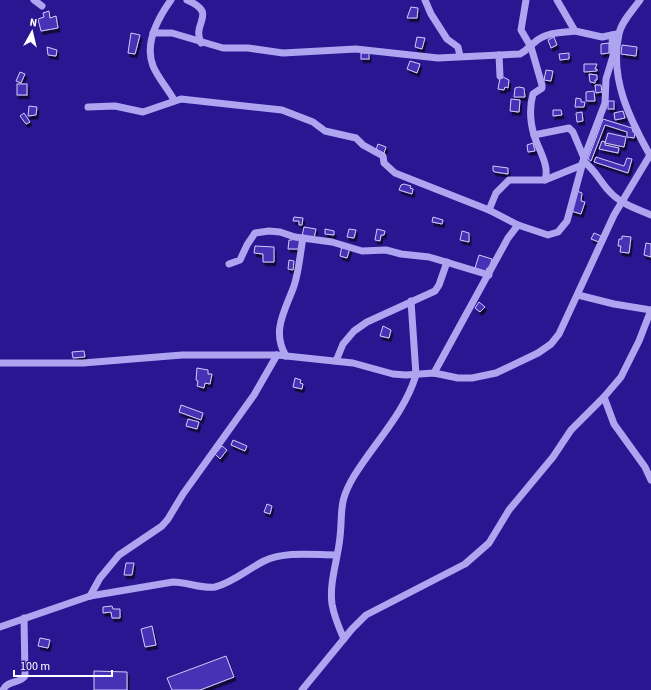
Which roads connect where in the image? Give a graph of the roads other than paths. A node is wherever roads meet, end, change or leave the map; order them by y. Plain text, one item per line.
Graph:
1 (34, 0) edge
2 (171, 0) edge
3 (187, 0) edge
4 (425, 0) edge
5 (526, 0) edge
6 (558, 0) edge
7 (640, 0) edge
8 (42, 6) dead end
9 (575, 31) junction
10 (153, 33) junction
11 (616, 34) junction
12 (201, 43) junction
13 (531, 47) junction
14 (499, 55) junction
15 (460, 56) junction
16 (500, 76) dead end
17 (174, 100) junction
18 (88, 107) dead end
19 (534, 135) junction
20 (650, 156) edge
21 (583, 161) junction
22 (545, 180) junction
23 (622, 202) junction
24 (489, 210) junction
25 (651, 215) edge
26 (518, 225) junction
27 (303, 238) junction
28 (447, 262) junction
29 (229, 264) dead end
30 (489, 275) junction
31 (578, 295) junction
32 (411, 301) junction
33 (651, 310) edge
34 (277, 355) junction
35 (286, 356) junction
36 (336, 361) junction
37 (0, 363) edge
38 (434, 373) junction
39 (416, 375) junction
40 (604, 398) junction
41 (651, 480) edge
42 (336, 555) junction
43 (90, 596) junction
44 (24, 618) junction
45 (0, 627) edge
46 (344, 639) junction
47 (3, 690) edge
48 (302, 690) edge

1 - 8 street
2 - 10 street
3 - 12 street
4 - 15 street
5 - 13 street
6 - 9 street
7 - 11 street
9 - 11 street
9 - 13 street
10 - 12 street
10 - 17 street
11 - 20 street
11 - 21 street
12 - 15 street
13 - 14 street
13 - 19 street
14 - 15 street
14 - 16 street
17 - 18 street
17 - 24 street
19 - 21 street
19 - 22 street
20 - 23 street
21 - 22 street
21 - 23 street
21 - 26 street
22 - 24 street
23 - 25 street
23 - 31 street
24 - 26 street
26 - 30 street
27 - 28 street
27 - 29 street
27 - 35 street
28 - 30 street
28 - 32 street
30 - 38 street
31 - 33 street
31 - 38 street
32 - 36 street
32 - 39 street
33 - 40 street
34 - 35 street
34 - 37 street
34 - 43 street
35 - 36 street
36 - 39 street
38 - 39 street
39 - 42 street
40 - 41 street
40 - 46 street
42 - 43 street
42 - 46 street
43 - 44 street
44 - 45 street
44 - 47 street
46 - 48 street

